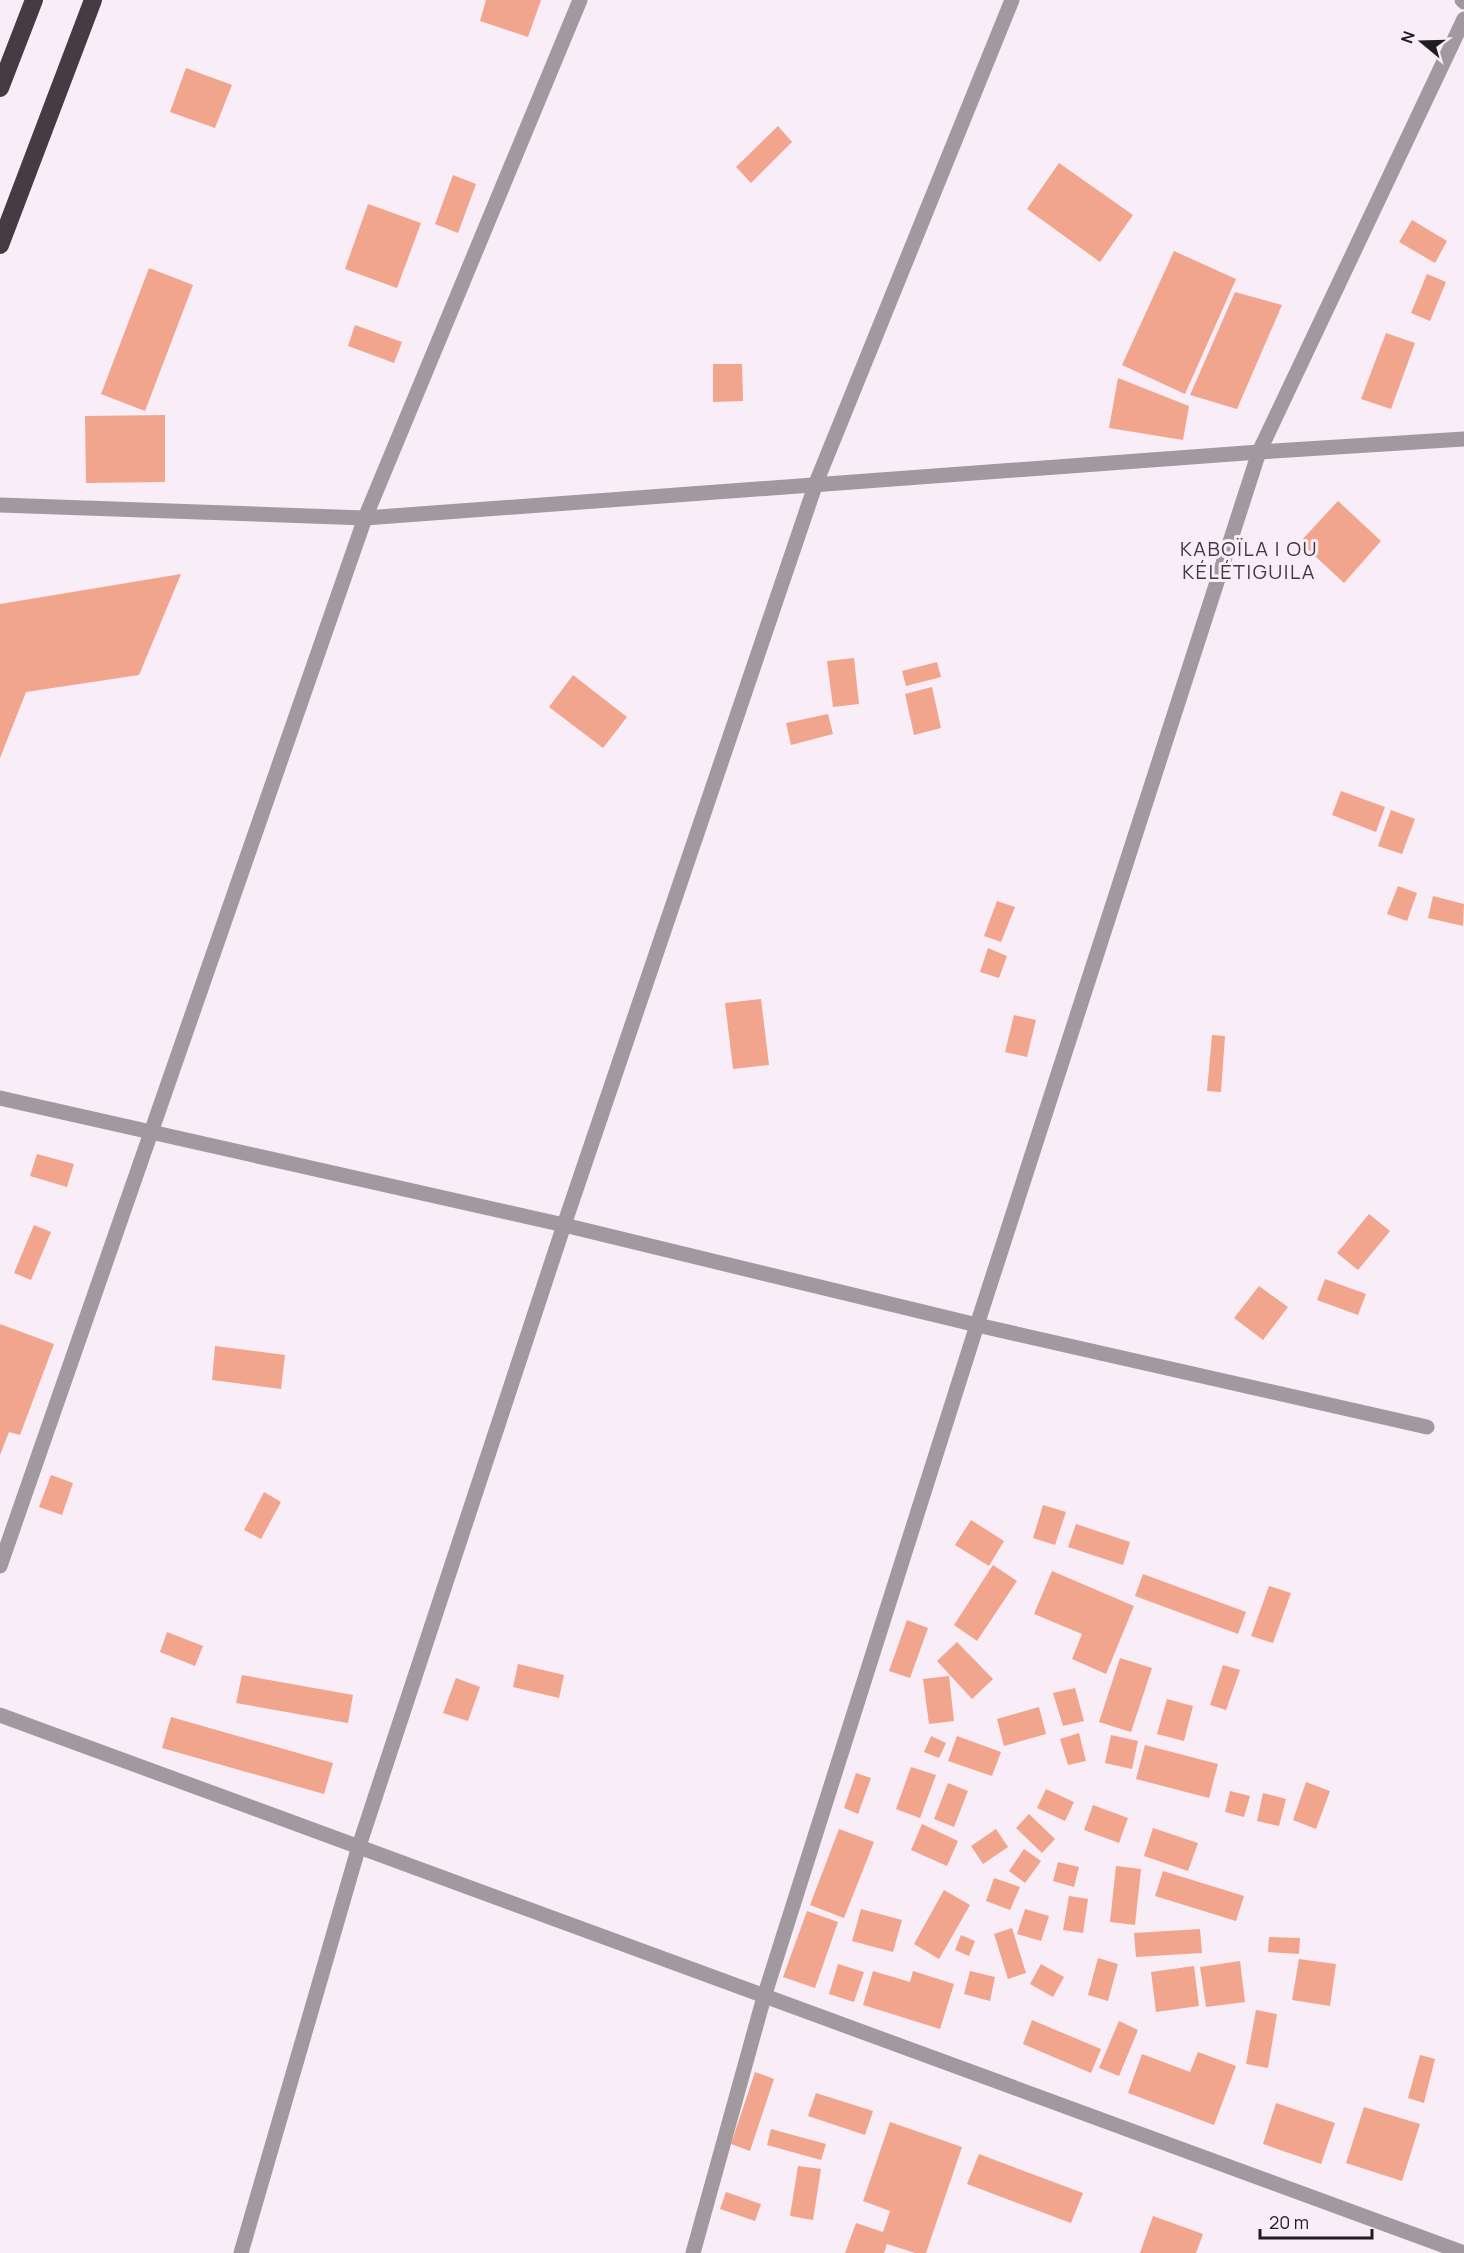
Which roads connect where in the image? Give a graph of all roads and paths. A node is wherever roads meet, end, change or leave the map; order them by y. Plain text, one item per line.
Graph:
1 (34, 0) edge
2 (93, 0) edge
3 (580, 0) edge
4 (1012, 0) edge
5 (1464, 19) edge
6 (0, 88) edge
7 (0, 245) edge
8 (1464, 439) edge
9 (1259, 452) junction
10 (816, 483) junction
11 (0, 505) edge
12 (365, 518) junction
13 (0, 1098) edge
14 (152, 1134) junction
15 (564, 1225) junction
16 (977, 1325) junction
17 (1427, 1427) dead end
18 (0, 1566) edge
19 (0, 1715) edge
20 (359, 1846) junction
21 (764, 1997) junction
22 (241, 2253) edge
23 (693, 2253) edge
24 (1464, 2253) edge

1 - 6 highway
2 - 7 highway
3 - 12 street
4 - 10 street
5 - 9 street
8 - 9 street
9 - 10 street
9 - 16 street
10 - 12 street
10 - 15 street
11 - 12 street
12 - 14 street
13 - 14 street
14 - 15 street
14 - 18 street
15 - 16 street
15 - 20 street
16 - 17 street
16 - 21 street
19 - 20 street
20 - 21 street
20 - 22 street
21 - 23 street
21 - 24 street

